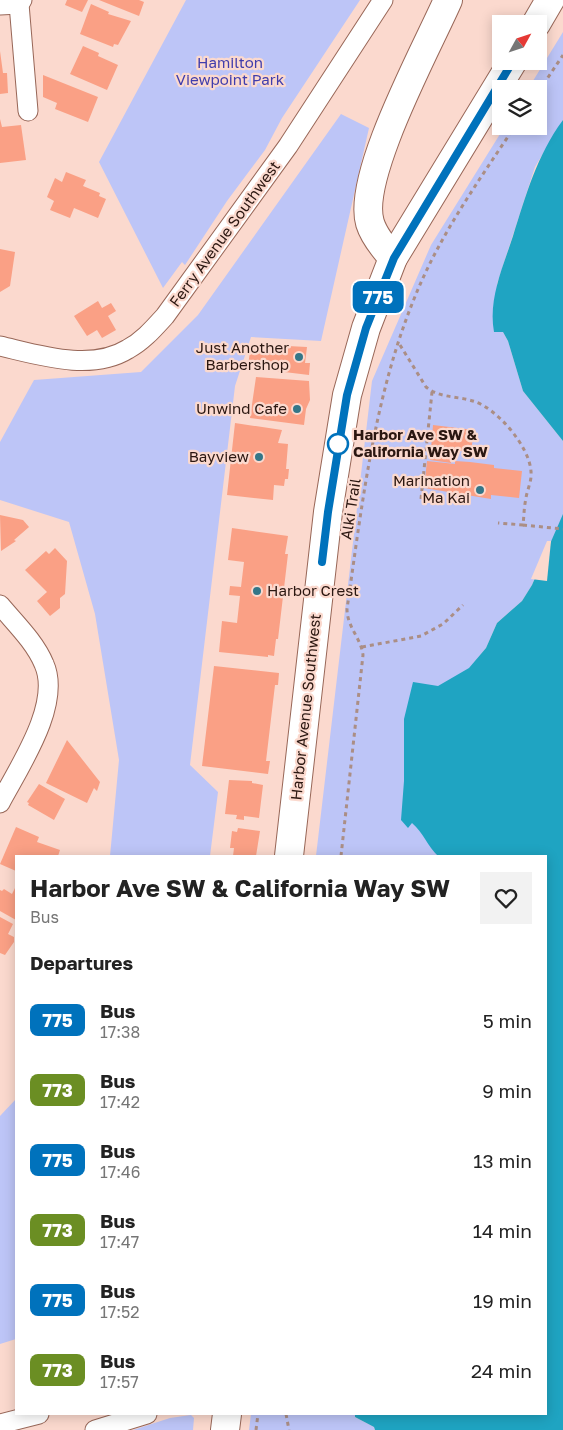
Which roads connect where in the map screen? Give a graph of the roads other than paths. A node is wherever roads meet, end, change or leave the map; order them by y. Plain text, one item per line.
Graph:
1 (383, 0) edge
2 (448, 0) edge
3 (550, 0) edge
4 (13, 3) edge
5 (541, 15) edge
6 (508, 70) edge
7 (28, 110) dead end
8 (394, 258) junction
9 (0, 346) edge
10 (0, 605) edge
11 (0, 803) edge
12 (289, 855) edge
13 (35, 1415) edge
14 (144, 1415) edge
15 (227, 1415) edge
16 (0, 1424) edge
17 (95, 1430) edge
18 (225, 1430) edge

1 - 9 street, Ferry Avenue Southwest
2 - 8 main road
3 - 5 main road
4 - 7 street
6 - 8 main road, Harbor Avenue Southwest
8 - 12 main road, Harbor Avenue Southwest
10 - 11 street
13 - 16 street
14 - 17 street
15 - 18 main road

